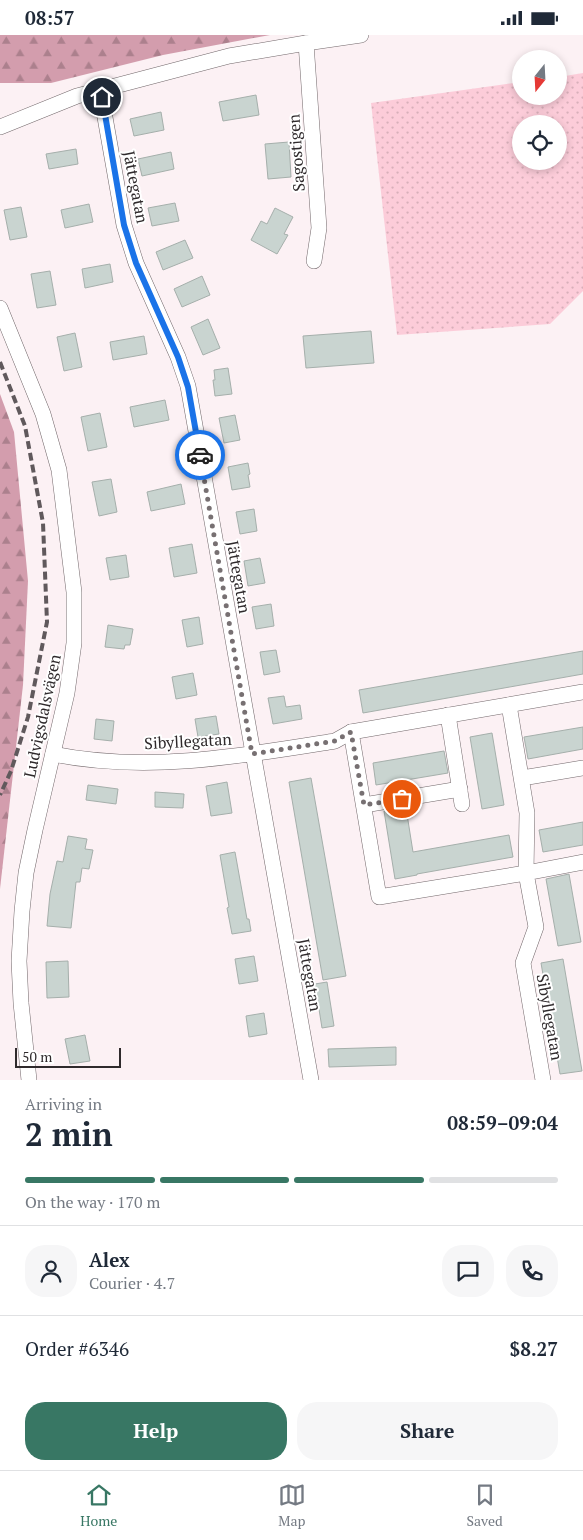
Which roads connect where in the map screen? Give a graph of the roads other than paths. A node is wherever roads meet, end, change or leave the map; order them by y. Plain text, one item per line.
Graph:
1 (362, 35) edge
2 (306, 43) junction
3 (100, 89) junction
4 (0, 127) edge
5 (314, 261) dead end
6 (0, 308) edge
7 (583, 692) edge
8 (509, 705) junction
9 (448, 715) junction
10 (351, 732) junction
11 (53, 754) junction
12 (252, 754) junction
13 (583, 768) edge
14 (522, 778) junction
15 (364, 805) junction
16 (583, 862) edge
17 (526, 873) junction
18 (29, 1080) edge
19 (311, 1080) edge
20 (543, 1080) edge

1 - 2 street
2 - 3 street
2 - 5 street, Sagostigen
3 - 4 street
3 - 12 street, Jättegatan
6 - 11 street, Ludvigsdalsvägen
7 - 8 street, Sibyllegatan
8 - 9 street, Sibyllegatan
8 - 14 street, Sibyllegatan
9 - 10 street, Sibyllegatan
9 - 15 street
10 - 12 street, Sibyllegatan
10 - 15 street
11 - 12 street, Sibyllegatan
11 - 18 street, Ludvigsdalsvägen
12 - 19 street, Jättegatan
13 - 14 street
14 - 17 street, Sibyllegatan
15 - 17 street
16 - 17 street
17 - 20 street, Sibyllegatan

